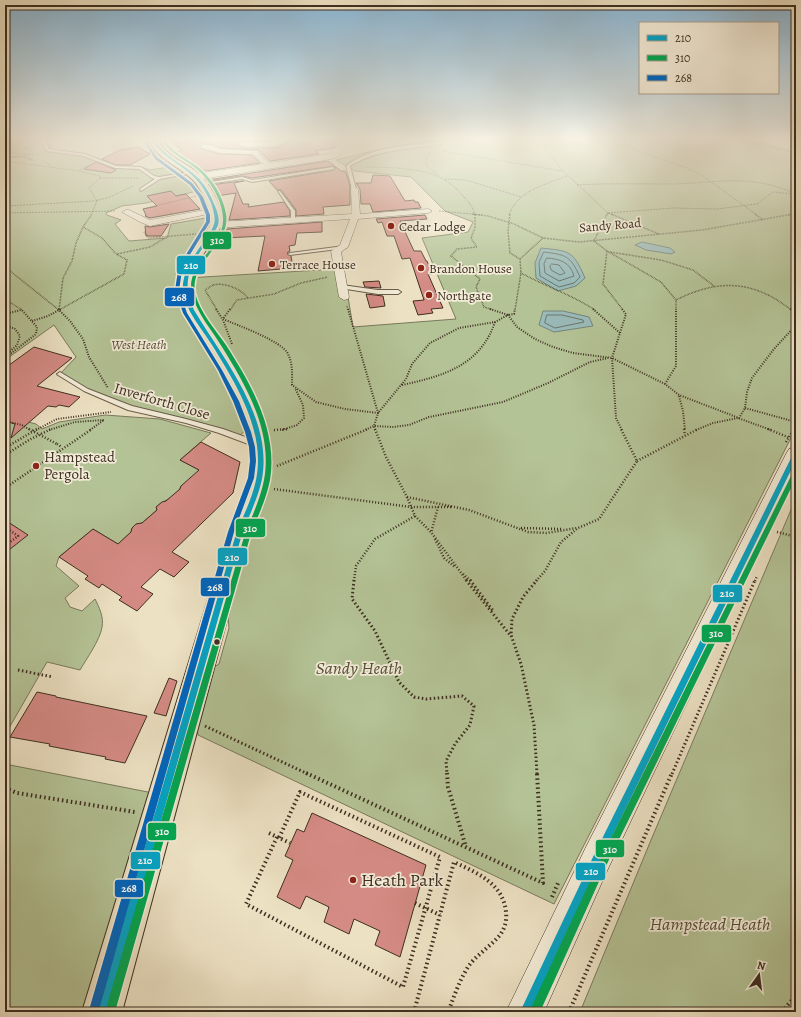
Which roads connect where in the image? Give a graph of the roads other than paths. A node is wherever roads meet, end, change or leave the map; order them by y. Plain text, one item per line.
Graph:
1 (145, 187) edge
2 (201, 187) edge
3 (354, 189) edge
4 (141, 190) dead end
5 (279, 192) dead end
6 (428, 211) road end
7 (126, 212) road end
8 (216, 217) junction
9 (356, 217) junction
10 (293, 221) junction
11 (344, 247) junction
12 (290, 254) dead end
13 (342, 287) junction
14 (398, 292) dead end
15 (344, 297) road end
16 (60, 374) dead end
17 (261, 440) junction
18 (792, 443) edge
19 (239, 534) junction
20 (102, 1012) edge
21 (525, 1012) edge

1 - 4 lane
2 - 8 main road
3 - 9 street
5 - 10 lane
6 - 9 street
7 - 8 street
8 - 10 street
8 - 17 main road
9 - 10 street
9 - 11 street
11 - 12 lane
11 - 13 street
13 - 14 lane
13 - 15 street
16 - 17 lane, Inverforth Close
17 - 19 main road
17 - 19 main road
18 - 21 main road
19 - 20 main road

